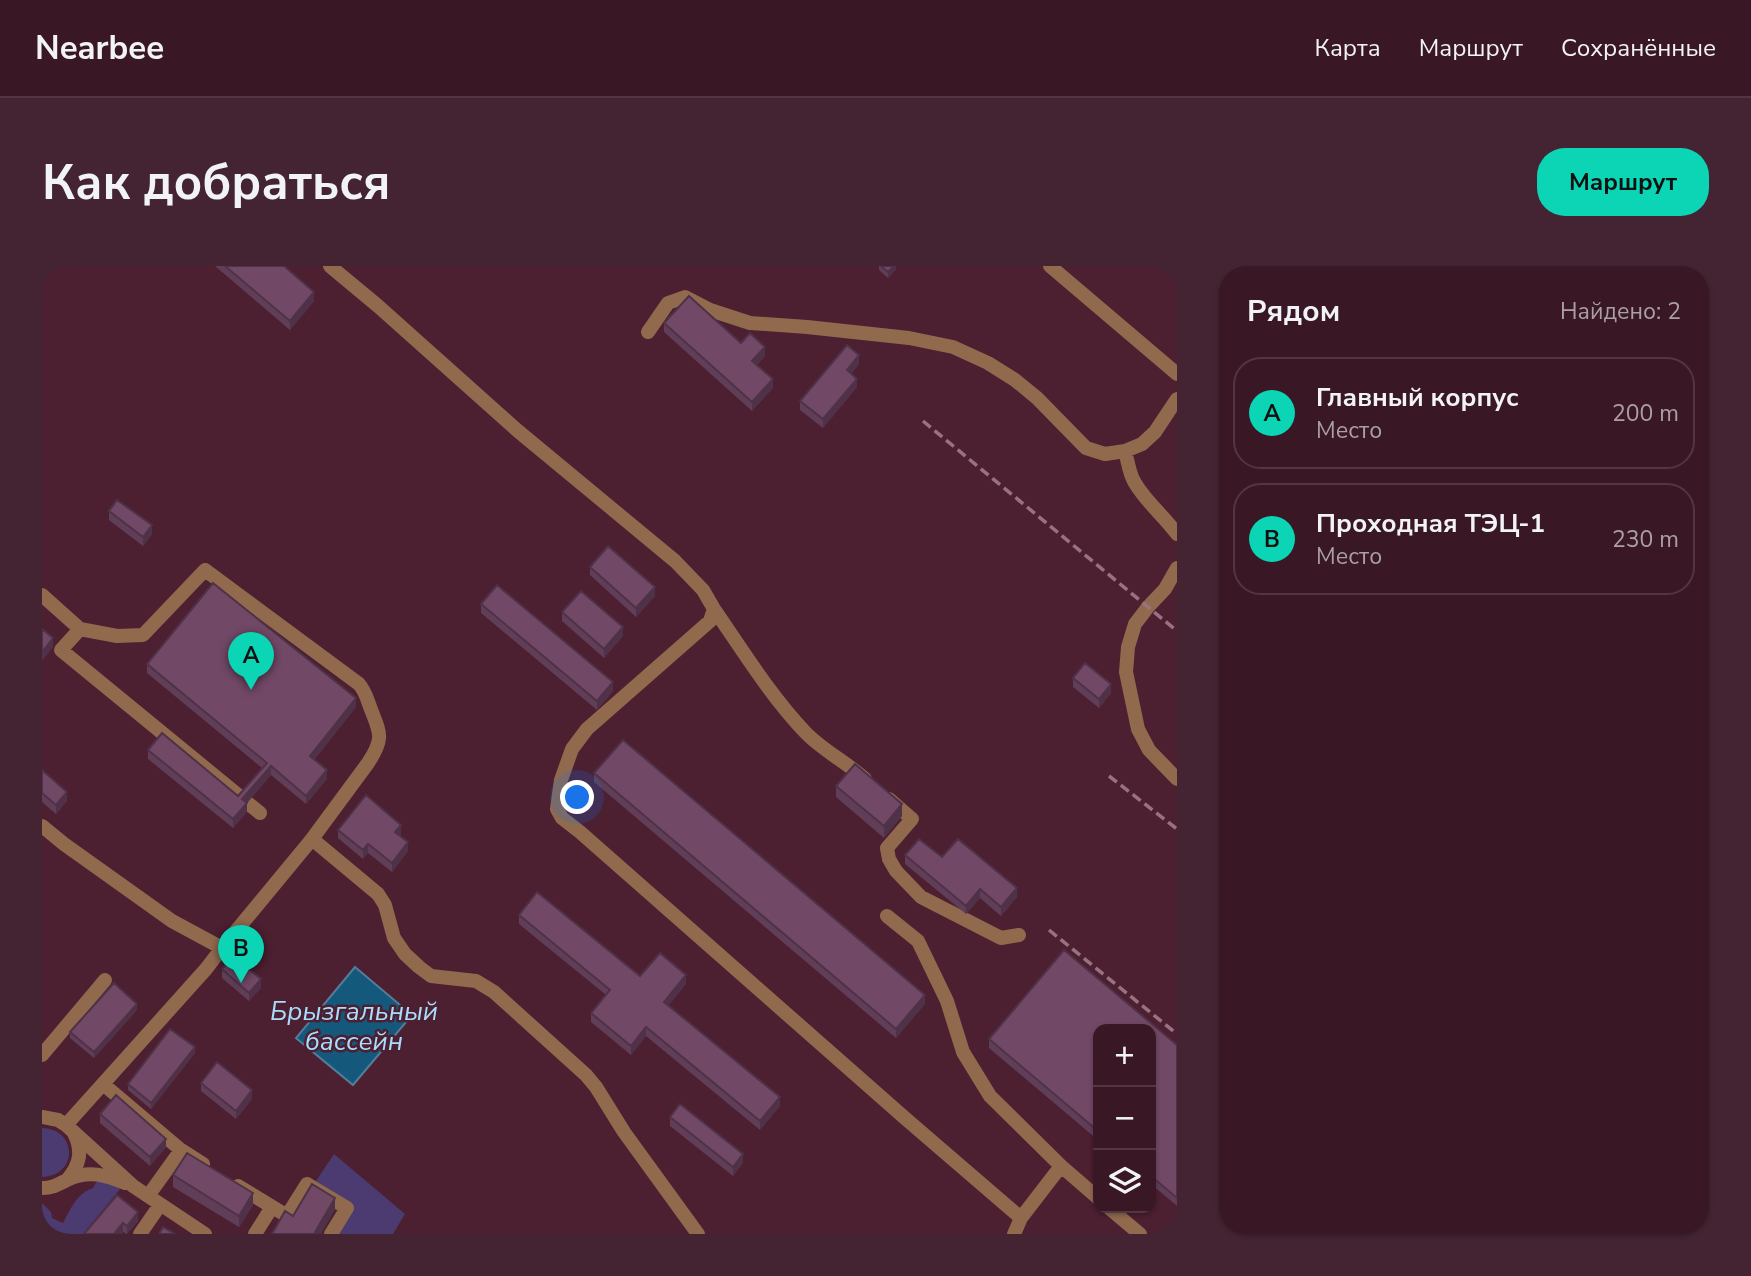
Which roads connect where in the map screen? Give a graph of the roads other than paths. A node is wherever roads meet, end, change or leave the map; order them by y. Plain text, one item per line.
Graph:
1 (330, 266) edge
2 (1050, 266) edge
3 (648, 332) dead end
4 (1177, 373) edge
5 (1177, 399) edge
6 (1125, 451) junction
7 (1177, 534) edge
8 (1177, 568) edge
9 (42, 595) edge
10 (714, 609) junction
11 (80, 629) junction
12 (1177, 779) edge
13 (260, 813) dead end
14 (42, 826) edge
15 (312, 839) junction
16 (887, 916) dead end
17 (1019, 935) dead end
18 (222, 948) junction
19 (104, 980) dead end
20 (42, 1055) edge
21 (103, 1084) junction
22 (44, 1116) edge
23 (69, 1129) junction
24 (181, 1150) junction
25 (1061, 1166) junction
26 (67, 1180) junction
27 (133, 1186) junction
28 (42, 1188) edge
29 (1093, 1194) edge
30 (154, 1201) junction
31 (272, 1207) junction
32 (1115, 1213) edge
33 (1021, 1218) junction
34 (140, 1234) edge
35 (205, 1234) edge
36 (255, 1234) edge
37 (331, 1234) edge
38 (698, 1234) edge
39 (1014, 1234) edge
40 (1140, 1234) edge

1 - 10 street
2 - 4 street
3 - 6 street
5 - 6 street
6 - 7 street
8 - 12 street
9 - 11 street
10 - 17 street
10 - 33 street
11 - 13 street
11 - 15 street
14 - 18 street
15 - 18 street
15 - 38 street
16 - 25 street
18 - 21 street
19 - 20 street
21 - 23 street
21 - 24 street
22 - 23 street
23 - 26 street
23 - 27 street
24 - 30 street
24 - 31 street
25 - 29 street
25 - 33 street
26 - 27 street
26 - 28 street
27 - 30 street
30 - 34 street
30 - 35 street
31 - 36 street
31 - 37 street
32 - 40 street
33 - 39 street

